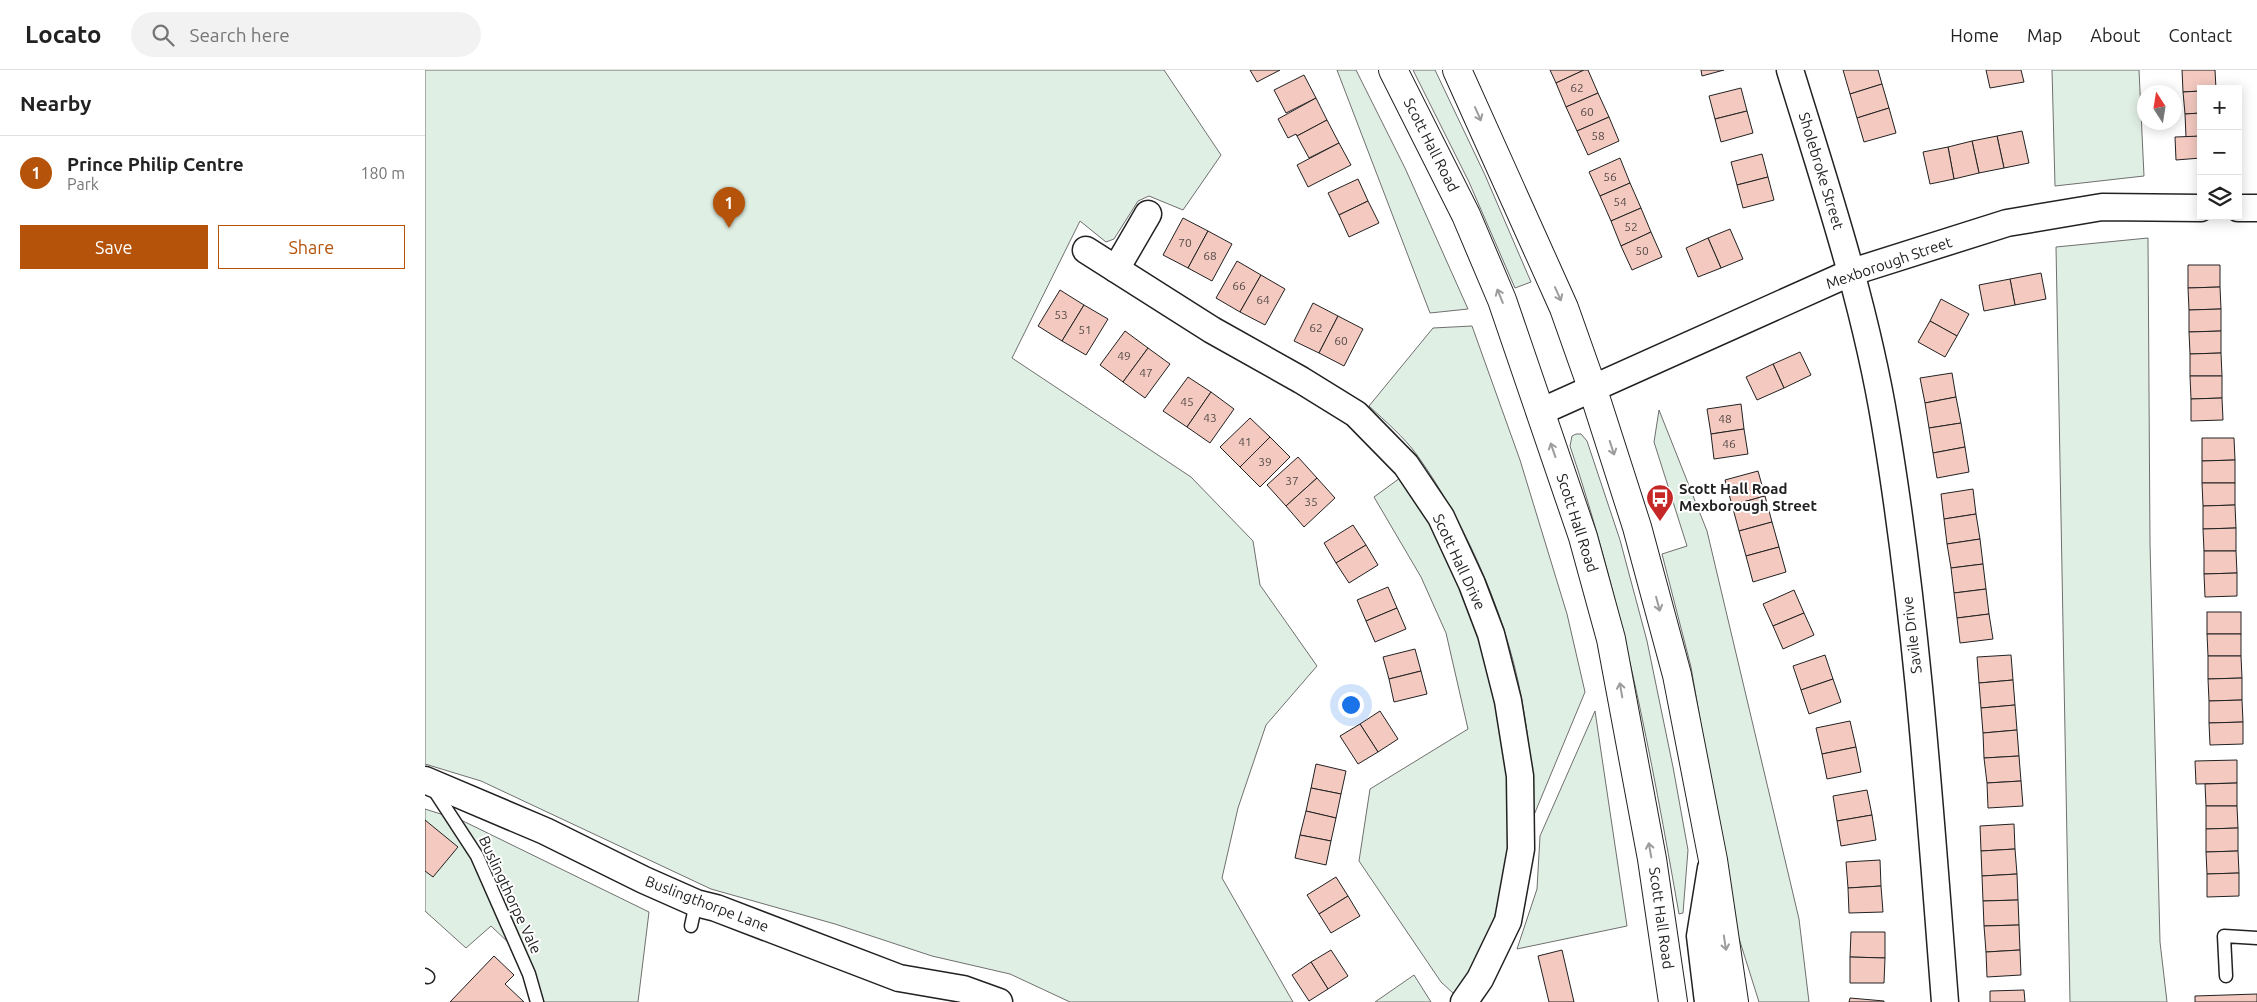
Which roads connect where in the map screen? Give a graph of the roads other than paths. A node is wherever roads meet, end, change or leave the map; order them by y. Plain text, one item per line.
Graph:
1 (1393, 70) edge
2 (1457, 70) edge
3 (1790, 70) edge
4 (2197, 208) edge
5 (2242, 208) edge
6 (2257, 208) edge
7 (1148, 214) dead end
8 (1086, 250) dead end
9 (1116, 269) junction
10 (1852, 272) junction
11 (1593, 390) junction
12 (1540, 412) junction
13 (427, 781) edge
14 (1713, 860) junction
15 (2257, 938) edge
16 (2226, 976) dead end
17 (537, 1002) edge
18 (999, 1002) edge
19 (1465, 1002) edge
20 (1673, 1002) edge
21 (1709, 1002) edge
22 (1734, 1002) edge
23 (1945, 1002) edge

12 -> 1 highway, Scott Hall Road
2 -> 11 highway
3 - 10 street, Sholebroke Street
4 - 10 street, Mexborough Street
5 - 6 street
7 - 9 street
8 - 9 street, Scott Hall Drive
9 - 19 street, Scott Hall Drive
10 - 11 street, Mexborough Street
10 - 23 street, Savile Drive
11 - 12 street, Mexborough Street
11 -> 14 highway
20 -> 12 highway, Scott Hall Road
13 - 17 lane, Buslingthorpe Vale
13 - 18 street, Buslingthorpe Lane
14 - 21 street
14 -> 22 highway
15 - 16 lane

